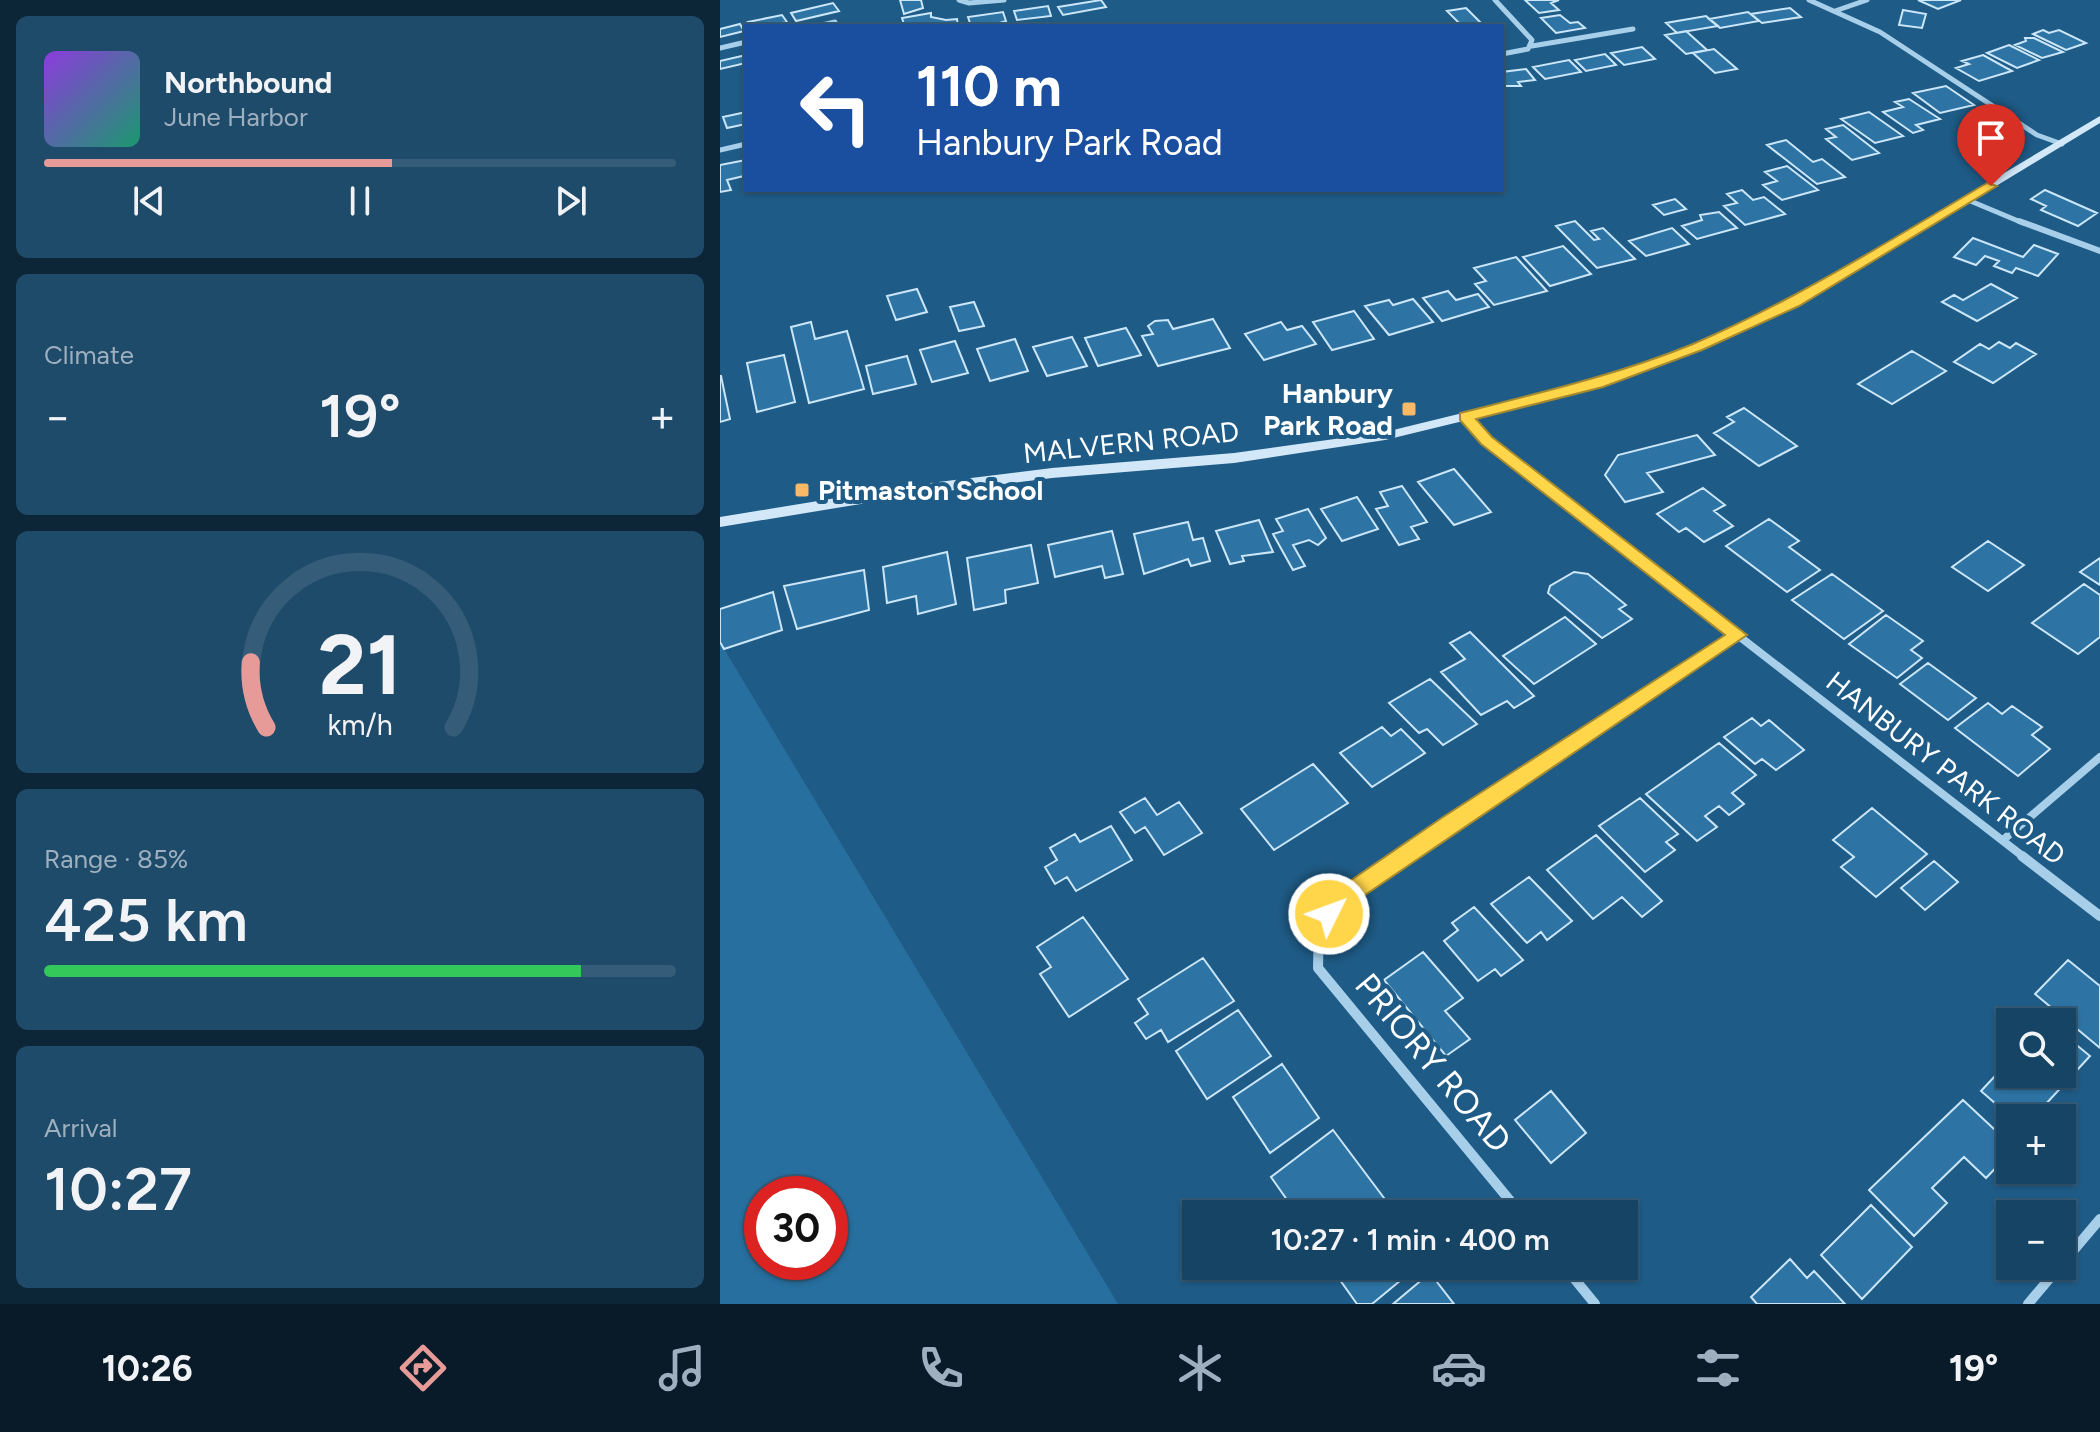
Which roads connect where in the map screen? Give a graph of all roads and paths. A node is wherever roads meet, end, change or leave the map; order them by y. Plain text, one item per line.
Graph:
1 (959, 0) edge
2 (1004, 0) edge
3 (1495, 0) edge
4 (1809, 0) edge
5 (1867, 0) edge
6 (1835, 11) junction
7 (835, 22) dead end
8 (826, 24) edge
9 (1633, 29) dead end
10 (744, 42) edge
11 (1532, 46) junction
12 (720, 48) edge
13 (1504, 53) edge
14 (2100, 119) edge
15 (744, 144) edge
16 (2062, 144) junction
17 (720, 150) edge
18 (1968, 200) junction
19 (2100, 251) edge
20 (1465, 417) junction
21 (720, 522) edge
22 (1738, 635) junction
23 (2100, 757) edge
24 (2003, 840) junction
25 (2100, 916) edge
26 (1509, 1200) edge
27 (2100, 1219) edge
28 (2076, 1247) edge
29 (1575, 1280) edge
30 (2048, 1280) edge
31 (1595, 1304) edge
32 (2028, 1304) edge

1 - 2 street
3 - 11 street
4 - 6 street
5 - 6 street
6 - 16 street
7 - 8 street
9 - 11 street
10 - 12 street
11 - 13 street
14 - 16 main road, MALVERN ROAD
15 - 17 street
16 - 18 main road, MALVERN ROAD
18 - 19 street
18 - 20 main road, MALVERN ROAD
20 - 21 main road, MALVERN ROAD
20 - 22 street, HANBURY PARK ROAD
22 - 24 street, HANBURY PARK ROAD
22 - 26 street, PRIORY ROAD
23 - 24 street
24 - 25 street, HANBURY PARK ROAD
27 - 28 street
29 - 31 street
30 - 32 street

